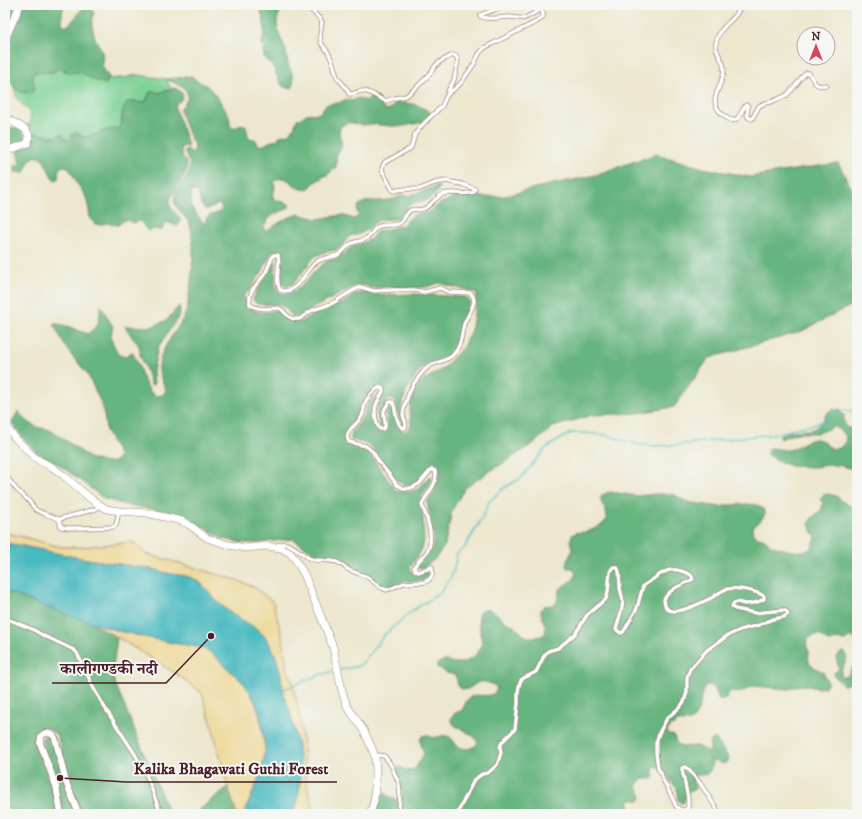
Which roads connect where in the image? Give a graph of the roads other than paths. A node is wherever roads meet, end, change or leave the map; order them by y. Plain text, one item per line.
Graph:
1 (20, 5) edge
2 (309, 5) edge
3 (531, 5) edge
4 (740, 5) edge
5 (5, 39) edge
6 (827, 85) dead end
7 (448, 94) junction
8 (5, 116) edge
9 (5, 150) edge
10 (5, 426) edge
11 (5, 475) edge
12 (100, 505) junction
13 (119, 511) junction
14 (59, 519) junction
15 (273, 548) junction
16 (5, 618) edge
17 (375, 758) junction
18 (61, 814) edge
19 (79, 814) edge
20 (161, 814) edge
21 (370, 814) edge
22 (399, 814) edge
23 (457, 814) edge
24 (720, 814) edge

1 - 5 highway
2 - 7 street
3 - 7 street
4 - 6 street
7 - 15 street
8 - 9 highway
10 - 12 highway
11 - 14 street
12 - 13 highway
12 - 14 street
13 - 14 street
13 - 15 highway
15 - 17 highway
16 - 20 street
17 - 21 highway
17 - 22 street
18 - 19 main road
23 - 24 street

